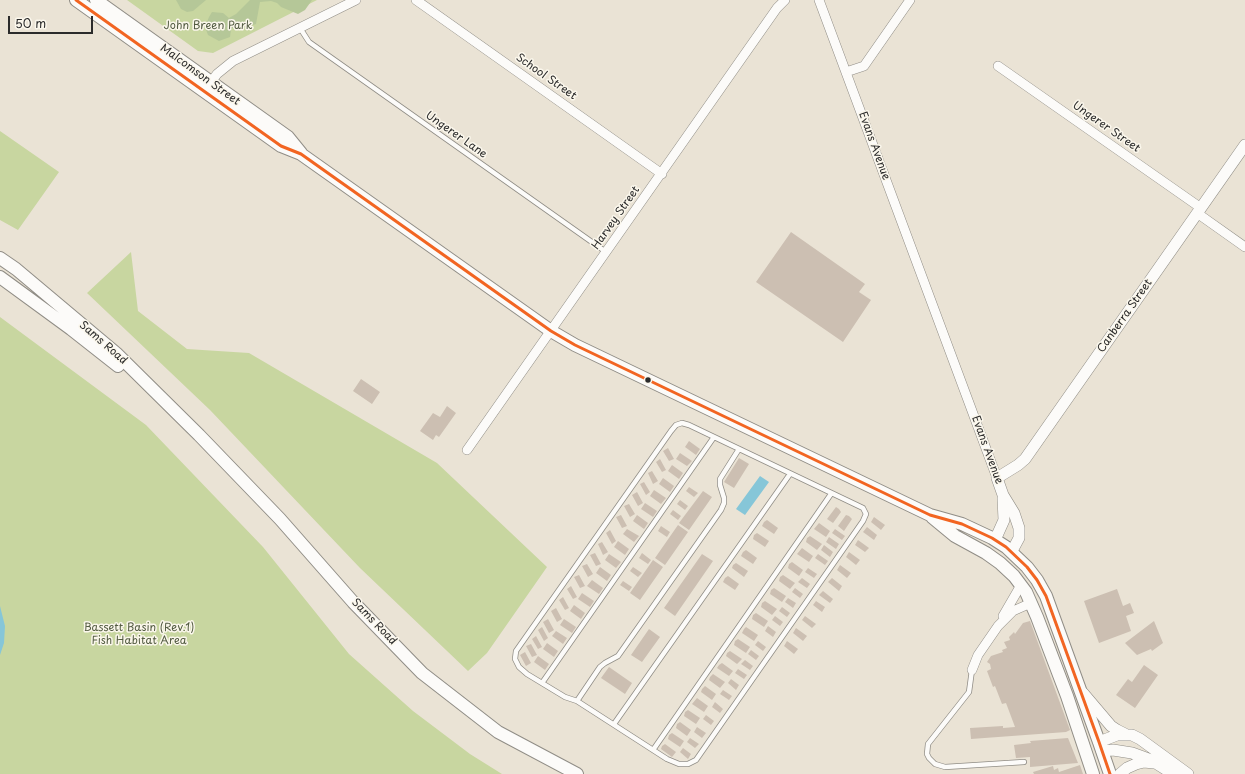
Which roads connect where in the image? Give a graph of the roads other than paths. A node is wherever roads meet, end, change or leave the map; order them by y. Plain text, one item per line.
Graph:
1 (76, 0) edge
2 (96, 0) edge
3 (356, 0) edge
4 (416, 0) edge
5 (785, 0) edge
6 (819, 0) edge
7 (910, 0) edge
8 (300, 28) junction
9 (998, 66) dead end
10 (846, 72) junction
11 (207, 87) junction
12 (1245, 145) edge
13 (662, 174) junction
14 (1199, 211) junction
15 (1245, 247) edge
16 (606, 252) junction
17 (0, 258) edge
18 (0, 277) edge
19 (551, 331) junction
20 (199, 435) junction
21 (714, 437) junction
22 (739, 449) junction
23 (467, 450) dead end
24 (790, 474) junction
25 (997, 478) junction
26 (832, 494) junction
27 (1003, 495) junction
28 (930, 515) junction
29 (995, 540) junction
30 (1006, 552) junction
31 (986, 553) junction
32 (1010, 572) junction
33 (1037, 580) junction
34 (1021, 585) junction
35 (1031, 602) junction
36 (998, 626) junction
37 (972, 670) joint
38 (542, 683) junction
39 (1080, 689) junction
40 (577, 701) junction
41 (614, 724) junction
42 (1125, 734) junction
43 (1101, 747) junction
44 (653, 750) junction
45 (1087, 754) junction
46 (1024, 762) dead end
47 (1158, 764) junction
48 (577, 774) edge
49 (1093, 774) edge
50 (1110, 774) edge
51 (1120, 774) edge
52 (1173, 774) edge
53 (1188, 774) edge

1 - 11 main road, Malcomson Street
2 - 11 main road, Malcomson Street
3 - 8 street
4 - 13 street, School Street
5 - 13 street, Harvey Street
6 - 10 street, Evans Avenue
7 - 10 street
8 - 11 street
8 - 16 lane, Ungerer Lane
9 - 14 street, Ungerer Street
10 - 25 street, Evans Avenue
11 - 19 main road, Malcomson Street
12 - 14 street, Canberra Street
13 - 16 street, Harvey Street
14 - 15 street, Ungerer Street
14 - 25 street, Canberra Street
16 - 19 street, Harvey Street
17 - 20 main road, Sams Road
18 - 20 main road, Sams Road
19 - 23 street, Harvey Street
19 - 28 main road, Malcomson Street
20 - 48 main road, Sams Road
21 - 22 lane
21 - 38 lane
21 - 38 lane
22 - 24 lane
22 - 40 lane
24 - 26 lane
24 - 41 lane
25 - 27 street, Evans Avenue
26 - 44 lane
26 - 44 lane
27 - 29 street, Evans Avenue
27 - 30 street, Evans Avenue
28 - 29 main road, Malcomson Street
28 - 31 main road, Malcomson Street
29 - 30 main road
30 - 31 main road
30 - 32 main road
30 - 33 main road
31 - 32 main road
32 - 34 main road
33 - 35 main road
33 - 39 main road
34 - 35 main road
34 - 36 street
35 - 36 street
35 - 45 main road
36 - 37 street
37 - 46 lane
38 - 40 lane
39 - 42 street
39 - 43 main road
40 - 41 lane
41 - 44 lane
42 - 43 street
42 - 53 street
43 - 45 main road
43 - 47 street
43 - 50 main road
45 - 49 main road
47 - 51 street
47 - 52 street

